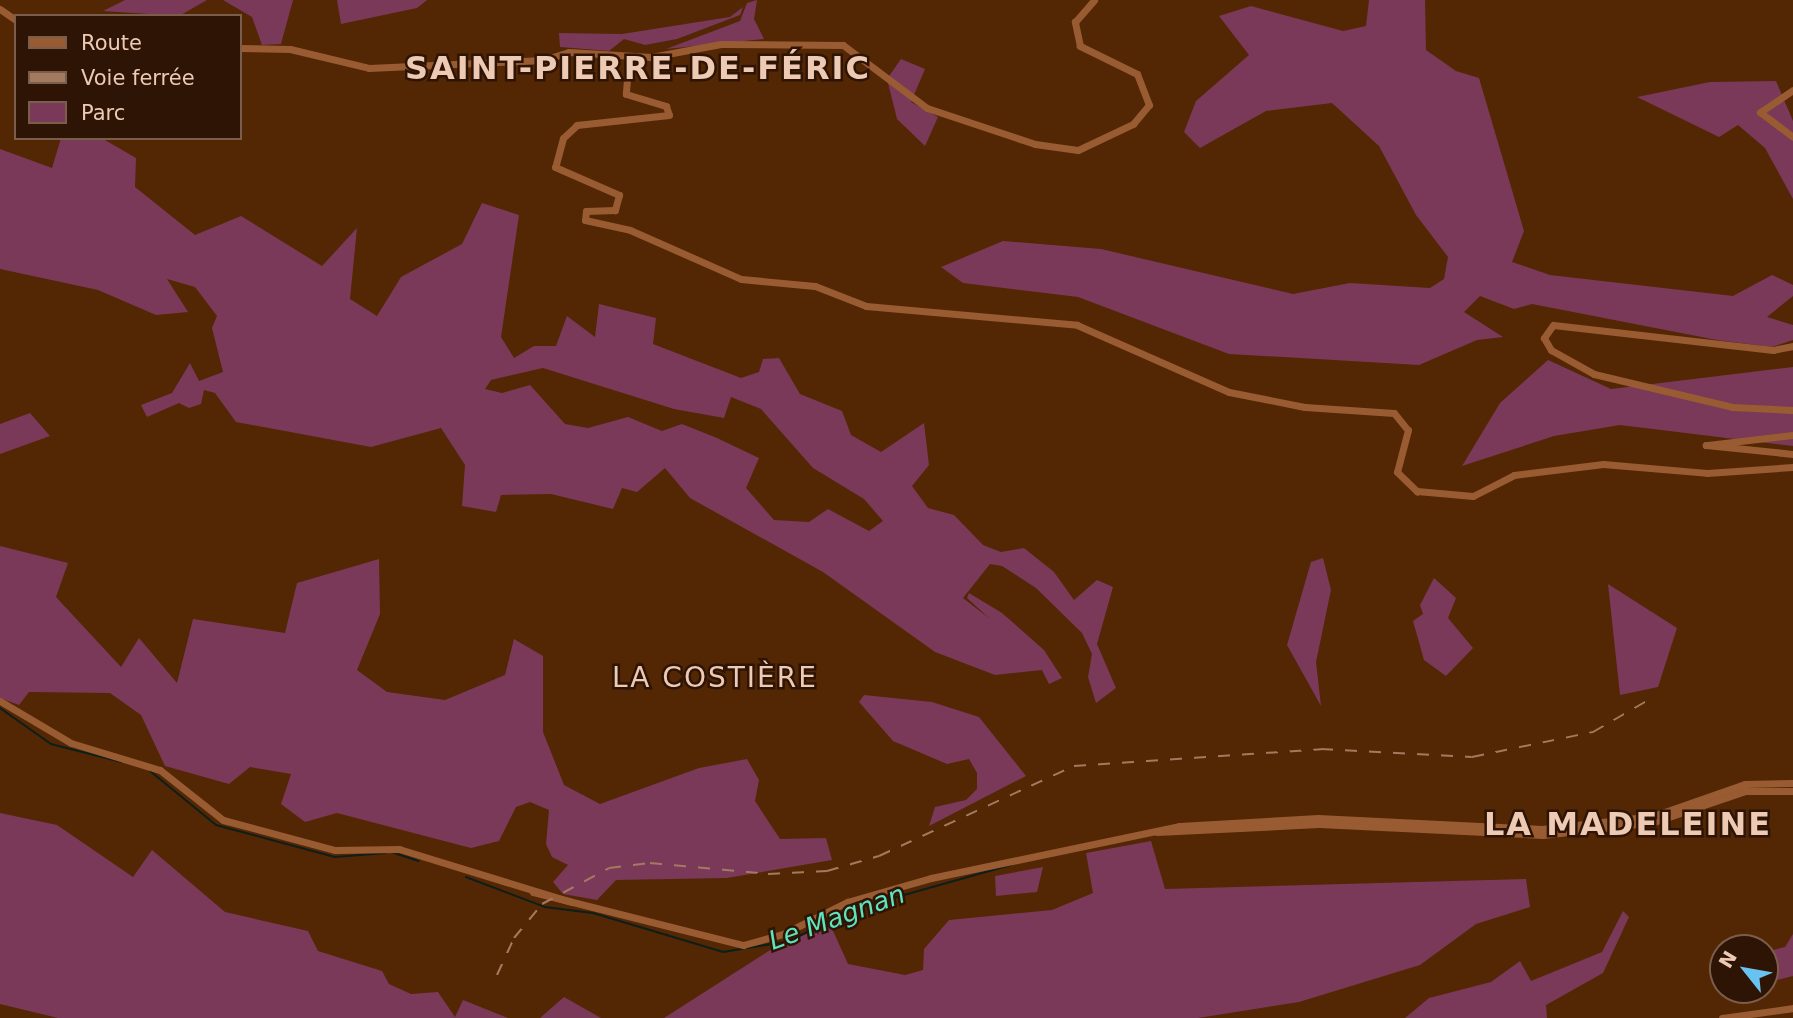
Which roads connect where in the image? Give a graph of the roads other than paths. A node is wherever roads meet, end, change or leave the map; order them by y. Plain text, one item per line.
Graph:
1 (1094, 0) edge
2 (242, 48) edge
3 (629, 57) junction
4 (1793, 90) edge
5 (1793, 137) edge
6 (1793, 346) edge
7 (1793, 410) edge
8 (1793, 435) edge
9 (1793, 454) edge
10 (1793, 467) edge
11 (0, 701) edge
12 (1793, 783) edge
13 (1793, 791) edge
14 (1157, 832) junction
15 (1793, 1008) edge
16 (1722, 1018) edge

1 - 3 street
2 - 3 street
3 - 10 street
4 - 5 street
6 - 7 street
8 - 9 street
11 - 14 street
12 - 14 street
13 - 14 street
15 - 16 street

